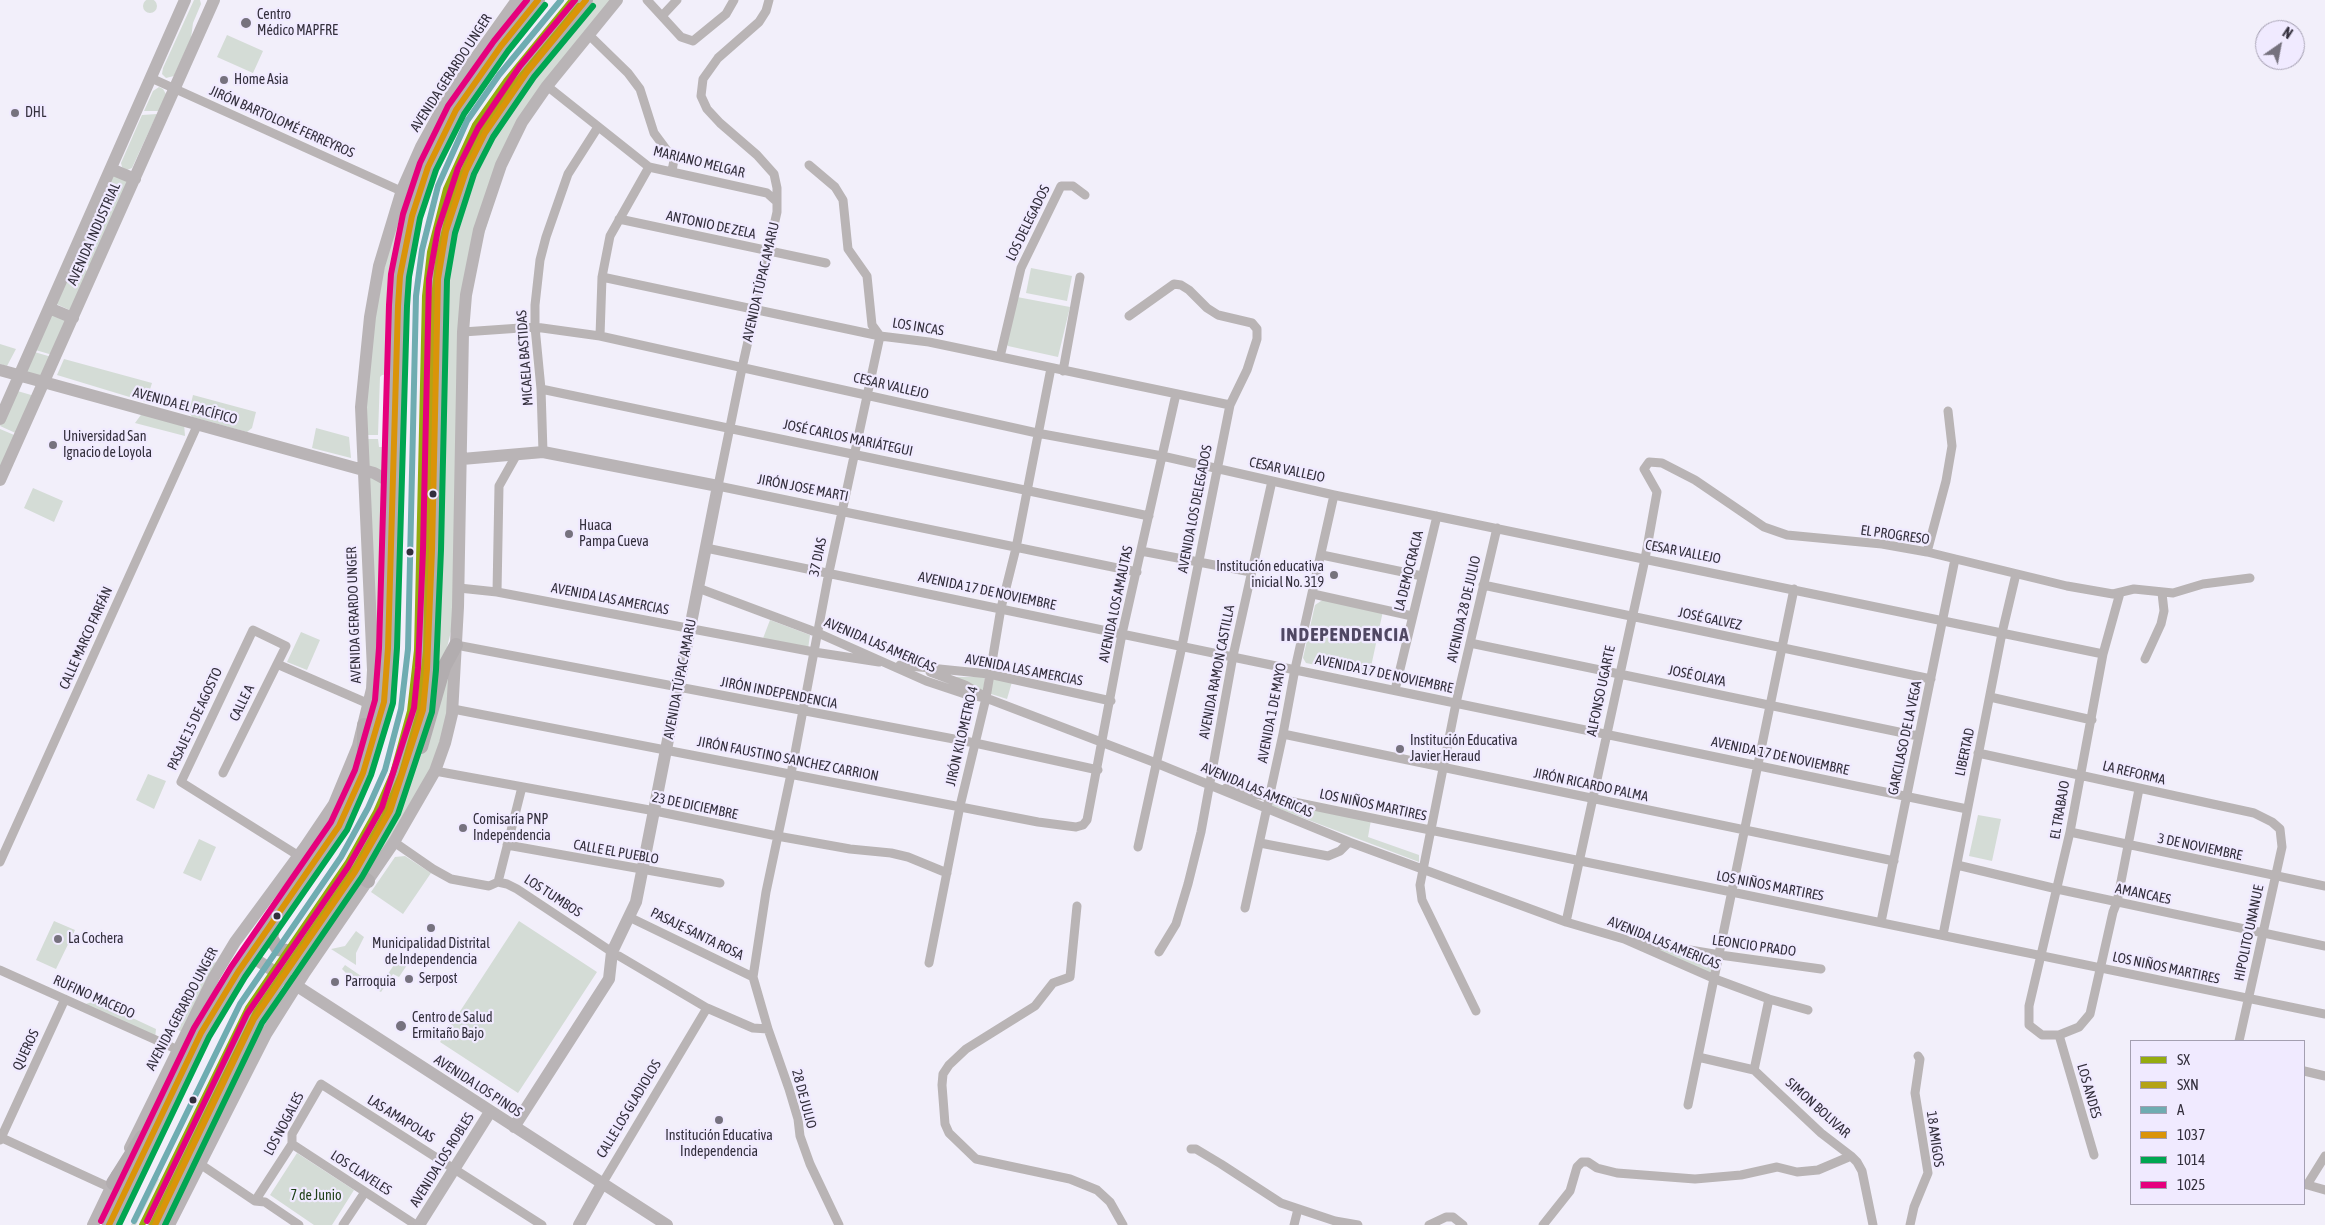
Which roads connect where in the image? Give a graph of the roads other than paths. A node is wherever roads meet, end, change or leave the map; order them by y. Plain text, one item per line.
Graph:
1 (185, 0) edge
2 (214, 0) edge
3 (517, 0) edge
4 (538, 0) edge
5 (586, 0) edge
6 (617, 0) edge
7 (646, 0) edge
8 (676, 0) edge
9 (734, 0) edge
10 (769, 0) edge
11 (662, 16) junction
12 (588, 34) junction
13 (151, 78) junction
14 (547, 86) junction
15 (175, 89) junction
16 (598, 126) junction
17 (809, 164) dead end
18 (649, 167) junction
19 (111, 169) junction
20 (672, 172) junction
21 (134, 179) junction
22 (402, 191) junction
23 (1085, 195) dead end
24 (777, 202) junction
25 (619, 219) junction
26 (768, 251) junction
27 (826, 263) dead end
28 (602, 277) junction
29 (1080, 277) dead end
30 (49, 308) junction
31 (755, 308) junction
32 (1129, 316) dead end
33 (73, 318) junction
34 (535, 327) junction
35 (463, 332) junction
36 (600, 336) junction
37 (880, 336) junction
38 (1000, 357) junction
39 (742, 368) junction
40 (1051, 368) junction
41 (0, 370) edge
42 (1063, 371) junction
43 (19, 376) junction
44 (45, 383) junction
45 (541, 390) junction
46 (868, 394) junction
47 (1176, 394) junction
48 (1230, 405) junction
49 (1948, 411) dead end
50 (0, 419) edge
51 (197, 426) junction
52 (731, 428) junction
53 (1037, 433) junction
54 (543, 452) junction
55 (854, 453) junction
56 (518, 454) junction
57 (1162, 456) junction
58 (462, 459) junction
59 (393, 463) junction
60 (1217, 469) junction
61 (1644, 469) joint
62 (367, 471) junction
63 (1, 477) edge
64 (1272, 482) junction
65 (718, 486) junction
66 (392, 487) junction
67 (1027, 490) junction
68 (1334, 495) junction
69 (842, 511) junction
70 (1148, 516) junction
71 (1437, 516) junction
72 (1497, 528) junction
73 (706, 548) junction
74 (1016, 548) junction
75 (1141, 551) junction
76 (1927, 552) junction
77 (1322, 554) junction
78 (1645, 559) junction
79 (1955, 559) junction
80 (1198, 562) junction
81 (829, 572) junction
82 (1137, 572) junction
83 (1251, 572) junction
84 (2016, 574) junction
85 (1422, 576) junction
86 (2250, 578) dead end
87 (1483, 586) junction
88 (459, 588) junction
89 (698, 588) junction
90 (1794, 589) junction
91 (497, 592) junction
92 (2120, 593) junction
93 (2162, 593) junction
94 (1313, 594) junction
95 (1001, 608) junction
96 (1412, 616) junction
97 (1631, 616) junction
98 (1943, 621) junction
99 (691, 629) junction
100 (818, 633) junction
101 (2002, 633) junction
102 (1122, 634) junction
103 (1470, 642) junction
104 (456, 645) junction
105 (286, 646) joint
106 (1182, 646) junction
107 (1782, 648) junction
108 (814, 652) junction
109 (2103, 654) junction
110 (1233, 656) junction
111 (2145, 659) dead end
112 (278, 664) junction
113 (893, 664) junction
114 (1295, 669) junction
115 (1619, 673) junction
116 (989, 674) junction
117 (1932, 679) junction
118 (679, 688) junction
119 (1395, 690) junction
120 (1990, 696) junction
121 (986, 698) junction
122 (1111, 701) junction
123 (1456, 703) junction
124 (369, 704) junction
125 (1770, 705) junction
126 (453, 710) junction
127 (803, 712) junction
128 (2092, 720) junction
129 (364, 726) junction
130 (1283, 734) junction
131 (1605, 734) junction
132 (1918, 736) junction
133 (975, 743) junction
134 (1103, 743) junction
135 (666, 750) junction
136 (1978, 753) junction
137 (1156, 763) junction
138 (1757, 765) junction
139 (1442, 769) junction
140 (1098, 770) junction
141 (435, 771) junction
142 (223, 773) dead end
143 (364, 773) junction
144 (791, 774) junction
145 (2080, 774) junction
146 (1208, 784) junction
147 (522, 787) junction
148 (2139, 789) junction
149 (1268, 796) junction
150 (1906, 798) junction
151 (1592, 800) junction
152 (960, 806) junction
153 (1266, 809) junction
154 (1967, 809) junction
155 (390, 810) junction
156 (654, 811) junction
157 (1088, 820) joint
158 (1743, 830) junction
159 (2280, 830) joint
160 (1431, 831) junction
161 (2070, 832) junction
162 (777, 836) junction
163 (394, 842) junction
164 (1349, 842) junction
165 (1260, 843) junction
166 (507, 845) junction
167 (2129, 846) junction
168 (1138, 847) dead end
169 (299, 856) junction
170 (1579, 860) junction
171 (1894, 861) junction
172 (0, 862) edge
173 (1957, 865) junction
174 (643, 870) junction
175 (1422, 870) junction
176 (356, 872) junction
177 (947, 873) junction
178 (2275, 877) junction
179 (368, 881) junction
180 (498, 882) junction
181 (720, 883) dead end
182 (2325, 886) edge
183 (2057, 889) junction
184 (1730, 892) junction
185 (2117, 902) junction
186 (1077, 906) dead end
187 (1245, 908) dead end
188 (278, 916) junction
189 (630, 917) junction
190 (1566, 922) junction
191 (1881, 922) junction
192 (2264, 934) junction
193 (1943, 935) junction
194 (1624, 938) junction
195 (306, 942) junction
196 (2325, 946) edge
197 (1159, 952) dead end
198 (616, 954) junction
199 (1720, 955) junction
200 (249, 956) junction
201 (2042, 956) junction
202 (928, 963) dead end
203 (2101, 968) junction
204 (1821, 969) dead end
205 (0, 970) edge
206 (282, 976) junction
207 (752, 976) junction
208 (1715, 979) junction
209 (296, 985) junction
210 (65, 999) junction
211 (1769, 999) junction
212 (2248, 1000) junction
213 (707, 1008) junction
214 (1808, 1010) dead end
215 (1476, 1011) dead end
216 (2325, 1014) edge
217 (768, 1029) junction
218 (2059, 1035) junction
219 (2239, 1040) edge
220 (176, 1049) junction
221 (1918, 1056) dead end
222 (1698, 1057) junction
223 (1754, 1070) junction
224 (2305, 1071) edge
225 (2325, 1076) edge
226 (176, 1083) junction
227 (321, 1084) joint
228 (1688, 1105) dead end
229 (490, 1112) junction
230 (514, 1127) junction
231 (0, 1138) edge
232 (292, 1144) junction
233 (1191, 1149) dead end
234 (2094, 1155) dead end
235 (1850, 1156) junction
236 (2325, 1156) edge
237 (200, 1164) junction
238 (454, 1169) junction
239 (602, 1184) junction
240 (112, 1185) junction
241 (2305, 1185) edge
242 (2325, 1190) edge
243 (365, 1192) junction
244 (255, 1201) junction
245 (1298, 1209) junction
246 (171, 1224) edge
247 (93, 1225) edge
248 (109, 1225) edge
249 (155, 1225) edge
250 (299, 1225) edge
251 (343, 1225) edge
252 (417, 1225) edge
253 (542, 1225) edge
254 (579, 1225) edge
255 (665, 1225) edge
256 (839, 1225) edge
257 (1123, 1225) edge
258 (1294, 1225) edge
259 (1358, 1225) edge
260 (1430, 1225) edge
261 (1463, 1225) edge
262 (1543, 1225) edge
263 (1873, 1225) edge
264 (1910, 1225) edge

1 - 13 street, AVENIDA INDUSTRIAL
2 - 15 street, AVENIDA INDUSTRIAL
3 - 22 street, AVENIDA GERARDO UNGER
4 - 59 main road
5 - 155 main road
6 - 12 street
7 - 11 street
8 - 11 street
9 - 11 street
10 - 24 street, AVENIDA TÚPAC AMARU
12 - 14 street
12 - 20 street
13 - 15 street, JIRÓN BARTOLOMÉ FERREYROS
13 - 19 street, AVENIDA INDUSTRIAL
14 - 16 street, MARIANO MELGAR
14 - 35 street
15 - 21 street, AVENIDA INDUSTRIAL
15 - 22 street, JIRÓN BARTOLOMÉ FERREYROS
16 - 18 street, MARIANO MELGAR
16 - 34 street, MICAELA BASTIDAS
17 - 37 street
18 - 20 street, MARIANO MELGAR
18 - 25 street
19 - 21 street
19 - 30 street, AVENIDA INDUSTRIAL
20 - 24 street, MARIANO MELGAR
21 - 33 street, AVENIDA INDUSTRIAL
22 - 62 street, AVENIDA GERARDO UNGER
23 - 38 street, LOS DELEGADOS
24 - 26 street, AVENIDA TÚPAC AMARU
25 - 26 street, ANTONIO DE ZELA
25 - 28 street
26 - 27 street, ANTONIO DE ZELA
26 - 31 street, AVENIDA TÚPAC AMARU
28 - 31 street, LOS INCAS
28 - 36 street
29 - 42 street
30 - 33 street
30 - 43 street, AVENIDA INDUSTRIAL
31 - 37 street, LOS INCAS
31 - 39 street, AVENIDA TÚPAC AMARU
32 - 48 street, AVENIDA LOS DELEGADOS
33 - 44 street, AVENIDA INDUSTRIAL
34 - 35 street, CESAR VALLEJO
34 - 36 street, CESAR VALLEJO
34 - 45 street, MICAELA BASTIDAS
35 - 58 street
36 - 39 street, CESAR VALLEJO
37 - 38 street, LOS INCAS
37 - 46 street, 37 DIAS
38 - 40 street, LOS INCAS
39 - 46 street, CESAR VALLEJO
39 - 52 street, AVENIDA TÚPAC AMARU
40 - 42 street, LOS INCAS
40 - 53 street, JIRÓN KILOMETRO 4
41 - 43 street, AVENIDA EL PACÍFICO
42 - 47 street, LOS INCAS
43 - 44 street, AVENIDA EL PACÍFICO
43 - 50 street, AVENIDA INDUSTRIAL
44 - 51 street, AVENIDA EL PACÍFICO
44 - 63 street, AVENIDA INDUSTRIAL
45 - 52 street, JOSÉ CARLOS MARIÁTEGUI
45 - 54 street, MICAELA BASTIDAS
46 - 53 street, CESAR VALLEJO
46 - 55 street, 37 DIAS
47 - 48 street, LOS INCAS
47 - 57 street, AVENIDA LOS AMAUTAS
48 - 60 street, AVENIDA LOS DELEGADOS
49 - 76 street
51 - 62 street, AVENIDA EL PACÍFICO
51 - 172 street, CALLE MARCO FARFÁN
52 - 55 street, JOSÉ CARLOS MARIÁTEGUI
52 - 65 street, AVENIDA TÚPAC AMARU
53 - 57 street, CESAR VALLEJO
53 - 67 street, JIRÓN KILOMETRO 4
54 - 56 street, JIRÓN JOSE MARTI
54 - 65 street, JIRÓN JOSE MARTI
55 - 67 street, JOSÉ CARLOS MARIÁTEGUI
55 - 69 street, 37 DIAS
56 - 58 street, JIRÓN JOSE MARTI
56 - 91 street
57 - 60 street, CESAR VALLEJO
57 - 70 street, AVENIDA LOS AMAUTAS
58 - 88 street
59 - 62 street
59 - 66 main road
60 - 64 street, CESAR VALLEJO
60 - 80 street, AVENIDA LOS DELEGADOS
61 - 76 street, EL PROGRESO
61 - 78 street, ALFONSO UGARTE
62 - 66 street, AVENIDA EL PACÍFICO
62 - 124 street, AVENIDA GERARDO UNGER
64 - 68 street, CESAR VALLEJO
64 - 83 street, AVENIDA RAMON CASTILLA
65 - 69 street, JIRÓN JOSE MARTI
65 - 73 street, AVENIDA TÚPAC AMARU
66 - 143 main road
67 - 70 street, JOSÉ CARLOS MARIÁTEGUI
67 - 74 street, JIRÓN KILOMETRO 4
68 - 71 street, CESAR VALLEJO
68 - 77 street, AVENIDA 1 DE MAYO
69 - 74 street, JIRÓN JOSE MARTI
69 - 81 street, 37 DIAS
70 - 75 street, AVENIDA LOS AMAUTAS
71 - 72 street, CESAR VALLEJO
71 - 85 street, LA DEMOCRACIA
72 - 78 street, CESAR VALLEJO
72 - 87 street, AVENIDA 28 DE JULIO
73 - 81 street, AVENIDA 17 DE NOVIEMBRE
73 - 89 street, AVENIDA TÚPAC AMARU
74 - 82 street, JIRÓN JOSE MARTI
74 - 95 street, JIRÓN KILOMETRO 4
75 - 80 street
75 - 82 street, AVENIDA LOS AMAUTAS
76 - 79 street, EL PROGRESO
77 - 85 street
77 - 94 street, AVENIDA 1 DE MAYO
78 - 90 street, CESAR VALLEJO
78 - 97 street, ALFONSO UGARTE
79 - 84 street, EL PROGRESO
79 - 98 street, GARCILASO DE LA VEGA
80 - 83 street
80 - 106 street, AVENIDA LOS DELEGADOS
81 - 95 street, AVENIDA 17 DE NOVIEMBRE
81 - 100 street, 37 DIAS
82 - 102 street, AVENIDA LOS AMAUTAS
83 - 110 street, AVENIDA RAMON CASTILLA
84 - 92 street, EL PROGRESO
84 - 101 street, LIBERTAD
85 - 96 street, LA DEMOCRACIA
86 - 93 street, EL PROGRESO
87 - 97 street, JOSÉ GALVEZ
87 - 103 street, AVENIDA 28 DE JULIO
88 - 91 street, AVENIDA LAS AMERCIAS
88 - 104 street
89 - 99 street, AVENIDA TÚPAC AMARU
89 - 100 street, AVENIDA LAS AMERICAS
90 - 98 street, CESAR VALLEJO
90 - 107 street
91 - 99 street, AVENIDA LAS AMERCIAS
92 - 93 street, EL PROGRESO
92 - 109 street, EL TRABAJO
93 - 111 street
94 - 96 street
94 - 114 street, AVENIDA 1 DE MAYO
95 - 102 street, AVENIDA 17 DE NOVIEMBRE
95 - 116 street, JIRÓN KILOMETRO 4
96 - 119 street, LA DEMOCRACIA
97 - 107 street, JOSÉ GALVEZ
97 - 115 street, ALFONSO UGARTE
98 - 101 street, CESAR VALLEJO
98 - 117 street, GARCILASO DE LA VEGA
99 - 108 street, AVENIDA LAS AMERCIAS
99 - 118 street, AVENIDA TÚPAC AMARU
100 - 108 street, 37 DIAS
100 - 113 street, AVENIDA LAS AMERICAS
101 - 109 street, CESAR VALLEJO
101 - 120 street, LIBERTAD
102 - 106 street, AVENIDA 17 DE NOVIEMBRE
102 - 122 street, AVENIDA LOS AMAUTAS
103 - 115 street, JOSÉ OLAYA
103 - 123 street, AVENIDA 28 DE JULIO
104 - 118 street, JIRÓN INDEPENDENCIA
104 - 126 street
104 - 155 main road
105 - 112 street, CALLE A
105 - 169 street, PASAJE 15 DE AGOSTO
106 - 110 street, AVENIDA 17 DE NOVIEMBRE
106 - 137 street, AVENIDA LOS DELEGADOS
107 - 117 street, JOSÉ GALVEZ
107 - 125 street
108 - 113 street, AVENIDA LAS AMERCIAS
108 - 127 street, 37 DIAS
109 - 128 street, EL TRABAJO
110 - 114 street, AVENIDA 17 DE NOVIEMBRE
110 - 146 street, AVENIDA RAMON CASTILLA
112 - 124 street
112 - 142 street, CALLE A
113 - 116 street, AVENIDA LAS AMERCIAS
113 - 121 street, AVENIDA LAS AMERICAS
114 - 119 street, AVENIDA 17 DE NOVIEMBRE
114 - 130 street, AVENIDA 1 DE MAYO
115 - 125 street, JOSÉ OLAYA
115 - 131 street, ALFONSO UGARTE
116 - 121 street, JIRÓN KILOMETRO 4
116 - 122 street, AVENIDA LAS AMERCIAS
117 - 132 street, GARCILASO DE LA VEGA
118 - 127 street, JIRÓN INDEPENDENCIA
118 - 135 street, AVENIDA TÚPAC AMARU
119 - 123 street, AVENIDA 17 DE NOVIEMBRE
120 - 128 street
120 - 136 street, LIBERTAD
121 - 133 street, JIRÓN KILOMETRO 4
121 - 134 street, AVENIDA LAS AMERICAS
122 - 134 street, AVENIDA LOS AMAUTAS
123 - 131 street, AVENIDA 17 DE NOVIEMBRE
123 - 139 street, AVENIDA 28 DE JULIO
124 - 129 street, AVENIDA GERARDO UNGER
125 - 132 street, JOSÉ OLAYA
125 - 138 street
126 - 135 street, JIRÓN FAUSTINO SANCHEZ CARRION
126 - 141 street
127 - 133 street, JIRÓN INDEPENDENCIA
127 - 144 street, 37 DIAS
128 - 145 street, EL TRABAJO
129 - 143 main road
129 - 169 street, AVENIDA GERARDO UNGER
130 - 139 street, JIRÓN RICARDO PALMA
130 - 149 street, AVENIDA 1 DE MAYO
131 - 138 street, AVENIDA 17 DE NOVIEMBRE
131 - 151 street, ALFONSO UGARTE
132 - 150 street, GARCILASO DE LA VEGA
133 - 140 street, JIRÓN INDEPENDENCIA
133 - 152 street, JIRÓN KILOMETRO 4
134 - 137 street, AVENIDA LAS AMERICAS
134 - 140 street, AVENIDA LOS AMAUTAS
135 - 144 street, JIRÓN FAUSTINO SANCHEZ CARRION
135 - 156 street, AVENIDA TÚPAC AMARU
136 - 145 street, LA REFORMA
136 - 154 street, LIBERTAD
137 - 146 street, AVENIDA LAS AMERICAS
137 - 168 street, AVENIDA LOS DELEGADOS
138 - 150 street, AVENIDA 17 DE NOVIEMBRE
138 - 158 street
139 - 151 street, JIRÓN RICARDO PALMA
139 - 160 street, AVENIDA 28 DE JULIO
140 - 157 street, AVENIDA LOS AMAUTAS
141 - 147 street, 23 DE DICIEMBRE
141 - 163 street
143 - 188 main road
144 - 152 street, JIRÓN FAUSTINO SANCHEZ CARRION
144 - 162 street, 37 DIAS
145 - 148 street, LA REFORMA
145 - 161 street, EL TRABAJO
146 - 149 street, LOS NIÑOS MARTIRES
146 - 153 street, AVENIDA LAS AMERICAS
146 - 197 street, AVENIDA RAMON CASTILLA
147 - 156 street, 23 DE DICIEMBRE
147 - 166 street
148 - 159 street, LA REFORMA
148 - 167 street
149 - 153 street, AVENIDA 1 DE MAYO
149 - 160 street, LOS NIÑOS MARTIRES
150 - 154 street, AVENIDA 17 DE NOVIEMBRE
150 - 171 street, GARCILASO DE LA VEGA
151 - 158 street, JIRÓN RICARDO PALMA
151 - 170 street, ALFONSO UGARTE
152 - 157 street, JIRÓN FAUSTINO SANCHEZ CARRION
152 - 177 street, JIRÓN KILOMETRO 4
153 - 164 street, AVENIDA LAS AMERICAS
153 - 165 street, AVENIDA 1 DE MAYO
154 - 173 street, LIBERTAD
155 - 176 main road
156 - 162 street, 23 DE DICIEMBRE
156 - 174 street, AVENIDA TÚPAC AMARU
158 - 171 street, JIRÓN RICARDO PALMA
158 - 184 street
159 - 178 street, HIPOLITO UNANUE
160 - 170 street, LOS NIÑOS MARTIRES
160 - 175 street, AVENIDA 28 DE JULIO
161 - 167 street, 3 DE NOVIEMBRE
161 - 183 street, EL TRABAJO
162 - 177 street, 23 DE DICIEMBRE
162 - 207 street, 37 DIAS
163 - 179 street
163 - 180 street, LOS TUMBOS
164 - 165 street
164 - 175 street, AVENIDA LAS AMERICAS
165 - 187 street, AVENIDA 1 DE MAYO
166 - 174 street, CALLE EL PUEBLO
166 - 180 street
167 - 178 street, 3 DE NOVIEMBRE
167 - 185 street
169 - 220 street, AVENIDA GERARDO UNGER
170 - 184 street, LOS NIÑOS MARTIRES
170 - 190 street, ALFONSO UGARTE
171 - 191 street, GARCILASO DE LA VEGA
173 - 183 street, AMANCAES
173 - 193 street, LIBERTAD
174 - 181 street, CALLE EL PUEBLO
174 - 189 street, AVENIDA TÚPAC AMARU
175 - 190 street, AVENIDA LAS AMERICAS
175 - 215 street, AVENIDA 28 DE JULIO
176 - 179 main road
176 - 195 main road
177 - 202 street, JIRÓN KILOMETRO 4
178 - 182 street, 3 DE NOVIEMBRE
178 - 192 street, HIPOLITO UNANUE
179 - 209 street
180 - 198 street, LOS TUMBOS
183 - 185 street, AMANCAES
183 - 201 street, EL TRABAJO
184 - 191 street, LOS NIÑOS MARTIRES
184 - 199 street
185 - 192 street, AMANCAES
185 - 203 street
186 - 257 street
188 - 195 main road
188 - 200 main road
189 - 198 street, AVENIDA TÚPAC AMARU
189 - 207 street, PASAJE SANTA ROSA
190 - 194 street, AVENIDA LAS AMERICAS
191 - 193 street, LOS NIÑOS MARTIRES
192 - 196 street, AMANCAES
192 - 212 street, HIPOLITO UNANUE
193 - 201 street, LOS NIÑOS MARTIRES
194 - 199 street, LEONCIO PRADO
194 - 208 street, AVENIDA LAS AMERICAS
195 - 206 main road
198 - 213 street, LOS TUMBOS
198 - 230 street, AVENIDA TÚPAC AMARU
199 - 204 street, LEONCIO PRADO
199 - 208 street
200 - 206 street, AVENIDA LOS PINOS
200 - 226 main road
201 - 203 street, LOS NIÑOS MARTIRES
201 - 218 street, EL TRABAJO
203 - 212 street, LOS NIÑOS MARTIRES
203 - 218 street
205 - 210 street, RUFINO MACEDO
206 - 209 street, AVENIDA LOS PINOS
206 - 249 main road
207 - 217 street, 28 DE JULIO
208 - 211 street, AVENIDA LAS AMERICAS
208 - 222 street
209 - 229 street, AVENIDA LOS PINOS
209 - 237 street
210 - 220 street, RUFINO MACEDO
210 - 231 street, QUEROS
211 - 214 street, AVENIDA LAS AMERICAS
211 - 223 street
212 - 216 street, LOS NIÑOS MARTIRES
212 - 219 street, HIPOLITO UNANUE
213 - 217 street, LOS TUMBOS
213 - 239 street, CALLE LOS GLADIOLOS
217 - 256 street, 28 DE JULIO
218 - 234 street, LOS ANDES
220 - 240 street, AVENIDA GERARDO UNGER
221 - 264 street, 18 AMIGOS
222 - 223 street
222 - 228 street
223 - 235 street, SIMON BOLIVAR
224 - 225 street
226 - 240 main road
226 - 248 main road
227 - 232 street, LOS NOGALES
227 - 238 street, LAS AMAPOLAS
229 - 230 street, AVENIDA LOS PINOS
229 - 238 street, AVENIDA LOS ROBLES
230 - 239 street, AVENIDA LOS PINOS
231 - 240 street
232 - 243 street, LOS CLAVELES
232 - 244 street, LOS NOGALES
233 - 245 street
235 - 262 street
235 - 263 street, SIMON BOLIVAR
236 - 241 street
237 - 244 street
237 - 246 street
238 - 252 street, AVENIDA LOS ROBLES
238 - 253 street, LAS AMAPOLAS
239 - 254 street, CALLE LOS GLADIOLOS
239 - 255 street, AVENIDA LOS PINOS
240 - 247 street, AVENIDA GERARDO UNGER
241 - 242 street
243 - 251 street
243 - 252 street, LOS CLAVELES
244 - 250 street
245 - 258 street
245 - 259 street
260 - 261 street

